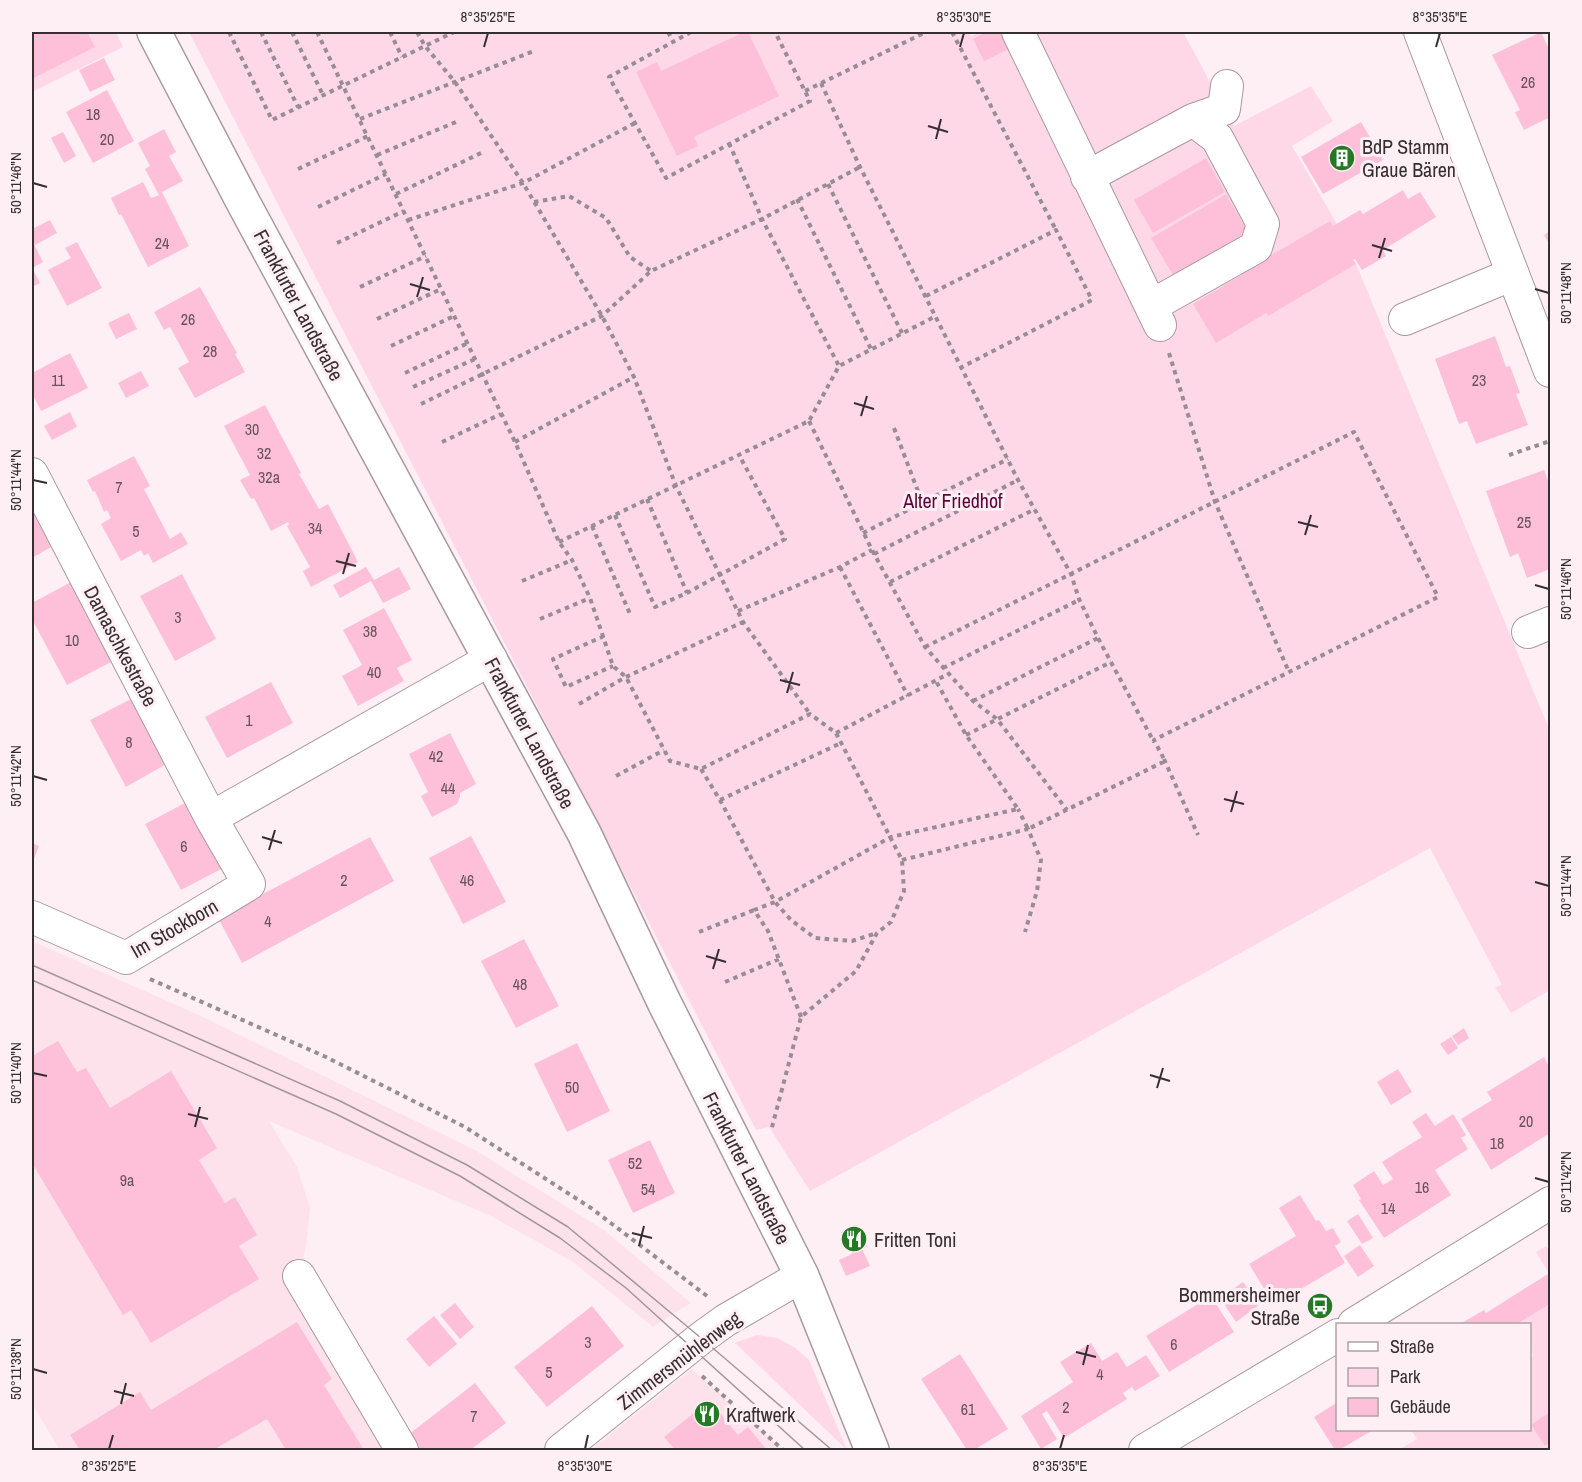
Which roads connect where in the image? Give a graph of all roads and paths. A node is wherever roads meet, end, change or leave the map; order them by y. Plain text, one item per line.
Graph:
1 (154, 32) edge
2 (229, 32) edge
3 (261, 32) edge
4 (292, 32) edge
5 (317, 32) edge
6 (390, 32) edge
7 (417, 32) edge
8 (454, 32) edge
9 (668, 32) edge
10 (691, 32) edge
11 (775, 32) edge
12 (926, 32) edge
13 (952, 32) edge
14 (1018, 32) edge
15 (1424, 33) edge
16 (673, 41) junction
17 (424, 46) junction
18 (534, 51) dead end
19 (402, 57) junction
20 (455, 82) junction
21 (821, 82) junction
22 (344, 85) junction
23 (1227, 86) dead end
24 (805, 91) junction
25 (323, 95) junction
26 (298, 107) junction
27 (360, 119) junction
28 (1192, 120) junction
29 (456, 122) dead end
30 (635, 123) junction
31 (368, 136) junction
32 (729, 143) junction
33 (481, 153) dead end
34 (377, 155) junction
35 (860, 167) junction
36 (298, 169) dead end
37 (386, 174) junction
38 (1087, 177) junction
39 (522, 183) junction
40 (828, 184) junction
41 (396, 194) junction
42 (797, 199) junction
43 (534, 202) junction
44 (318, 207) dead end
45 (404, 211) junction
46 (762, 219) junction
47 (408, 220) junction
48 (1056, 230) junction
49 (337, 243) dead end
50 (426, 256) junction
51 (651, 271) junction
52 (1514, 274) junction
53 (360, 287) dead end
54 (441, 289) junction
55 (926, 296) junction
56 (454, 316) junction
57 (602, 316) junction
58 (936, 316) junction
59 (1155, 316) junction
60 (377, 319) dead end
61 (1405, 319) dead end
62 (902, 333) junction
63 (468, 343) junction
64 (391, 346) dead end
65 (871, 349) junction
66 (475, 359) junction
67 (839, 366) junction
68 (962, 368) junction
69 (1551, 371) edge
70 (405, 373) dead end
71 (483, 375) junction
72 (634, 377) junction
73 (413, 387) dead end
74 (422, 404) dead end
75 (501, 414) junction
76 (809, 420) junction
77 (894, 428) dead end
78 (1551, 441) edge
79 (442, 442) dead end
80 (515, 442) junction
81 (739, 454) junction
82 (1509, 455) dead end
83 (1008, 459) junction
84 (32, 474) edge
85 (1018, 480) junction
86 (676, 486) junction
87 (647, 499) junction
88 (1215, 502) junction
89 (910, 507) junction
90 (1035, 509) junction
91 (615, 515) junction
92 (592, 526) junction
93 (863, 532) junction
94 (558, 542) junction
95 (873, 552) junction
96 (572, 560) junction
97 (840, 567) junction
98 (720, 574) junction
99 (1071, 574) junction
100 (522, 581) dead end
101 (890, 582) junction
102 (687, 593) junction
103 (590, 598) junction
104 (1079, 600) junction
105 (738, 611) junction
106 (630, 614) dead end
107 (540, 618) dead end
108 (743, 622) junction
109 (604, 636) junction
110 (1098, 638) junction
111 (925, 647) junction
112 (491, 659) junction
113 (1111, 662) junction
114 (614, 666) junction
115 (943, 668) junction
116 (1289, 672) junction
117 (948, 674) junction
118 (626, 677) junction
119 (936, 681) junction
120 (908, 696) junction
121 (973, 701) junction
122 (579, 704) dead end
123 (810, 714) junction
124 (998, 719) junction
125 (836, 733) junction
126 (966, 735) junction
127 (841, 743) junction
128 (664, 750) junction
129 (1165, 761) junction
130 (701, 770) junction
131 (616, 776) dead end
132 (720, 800) junction
133 (1018, 809) junction
134 (1067, 810) junction
135 (211, 818) junction
136 (1028, 829) junction
137 (1198, 835) dead end
138 (891, 837) junction
139 (902, 861) junction
140 (249, 884) joint
141 (774, 902) junction
142 (754, 910) junction
143 (32, 918) edge
144 (699, 932) dead end
145 (1025, 932) dead end
146 (878, 933) junction
147 (126, 958) junction
148 (779, 959) junction
149 (725, 982) dead end
150 (801, 1017) junction
151 (771, 1131) dead end
152 (1551, 1203) edge
153 (299, 1276) dead end
154 (802, 1276) junction
155 (708, 1298) dead end
156 (1356, 1323) edge
157 (1336, 1336) edge
158 (679, 1355) junction
159 (402, 1450) edge
160 (561, 1450) edge
161 (783, 1450) edge
162 (872, 1450) edge
163 (1145, 1450) edge

1 - 112 main road, Frankfurter Landstraße
2 - 26 path
3 - 26 path
4 - 25 path
5 - 22 path
6 - 19 path
7 - 17 path
8 - 17 path
9 - 16 path
10 - 16 path
11 - 24 path
12 - 21 path
13 - 48 path
14 - 38 street
15 - 52 street
16 - 30 path
17 - 19 path
17 - 20 path
18 - 20 path
19 - 22 path
20 - 27 path
20 - 39 path
21 - 24 path
21 - 35 path
22 - 25 path
22 - 27 path
23 - 28 street
24 - 32 path
25 - 26 path
27 - 31 path
28 - 38 street
28 - 59 street
29 - 34 path
30 - 32 path
30 - 39 path
31 - 34 path
31 - 36 path
32 - 46 path
33 - 41 path
34 - 37 path
35 - 40 path
35 - 55 path
37 - 41 path
37 - 44 path
38 - 59 street
39 - 43 path
39 - 47 path
40 - 42 path
40 - 62 path
41 - 45 path
42 - 46 path
42 - 65 path
43 - 51 path
43 - 57 path
45 - 47 path
45 - 49 path
46 - 51 path
46 - 67 path
47 - 50 path
48 - 55 path
48 - 68 path
50 - 53 path
50 - 54 path
51 - 57 path
52 - 61 street
52 - 69 street
54 - 56 path
54 - 60 path
55 - 58 path
56 - 63 path
56 - 64 path
57 - 71 path
57 - 72 path
58 - 62 path
58 - 68 path
59 - 88 path
62 - 65 path
63 - 66 path
63 - 70 path
65 - 67 path
66 - 71 path
66 - 73 path
67 - 76 path
68 - 83 path
71 - 74 path
71 - 75 path
72 - 80 path
72 - 86 path
75 - 79 path
75 - 80 path
76 - 81 path
76 - 93 path
77 - 89 path
78 - 82 path
80 - 94 path
81 - 86 path
81 - 98 path
83 - 85 path
83 - 89 path
84 - 135 street, Damaschkestraße
85 - 90 path
85 - 95 path
86 - 87 path
86 - 98 path
87 - 91 path
87 - 102 path
88 - 99 path
88 - 116 path
88 - 116 path
89 - 93 path
90 - 99 path
90 - 101 path
91 - 92 path
91 - 102 path
92 - 94 path
92 - 106 path
93 - 95 path
94 - 96 path
95 - 97 path
95 - 101 path
96 - 100 path
96 - 103 path
97 - 105 path
97 - 120 path
98 - 102 path
98 - 105 path
99 - 104 path
99 - 111 path
101 - 111 path
103 - 107 path
103 - 109 path
104 - 110 path
104 - 115 path
105 - 108 path
108 - 118 path
108 - 123 path
109 - 114 path
109 - 114 path
110 - 113 path
110 - 121 path
111 - 115 path
112 - 135 street
112 - 154 main road, Frankfurter Landstraße
113 - 124 path
113 - 129 path
114 - 118 path
115 - 117 path
116 - 129 path
117 - 119 path
117 - 121 path
118 - 122 path
118 - 128 path
119 - 120 path
119 - 126 path
120 - 125 path
121 - 124 path
123 - 125 path
123 - 130 path
124 - 126 path
124 - 134 path
125 - 127 path
126 - 133 path
127 - 132 path
127 - 138 path
128 - 130 path
128 - 131 path
129 - 134 path
129 - 137 path
130 - 132 path
132 - 141 path
133 - 136 path
133 - 138 path
134 - 136 path
135 - 140 street, Damaschkestraße
136 - 139 path
136 - 145 path
138 - 139 path
138 - 141 path
139 - 146 path
140 - 147 street, Im Stockborn
141 - 142 path
141 - 146 path
142 - 144 path
142 - 148 path
143 - 147 street, Im Stockborn
146 - 150 path
147 - 155 path
148 - 149 path
148 - 150 path
150 - 151 path
152 - 156 street
153 - 159 street
154 - 158 street, Zimmersmühlenweg
154 - 162 main road, Frankfurter Landstraße
157 - 163 street
158 - 160 street, Zimmersmühlenweg
158 - 161 path

